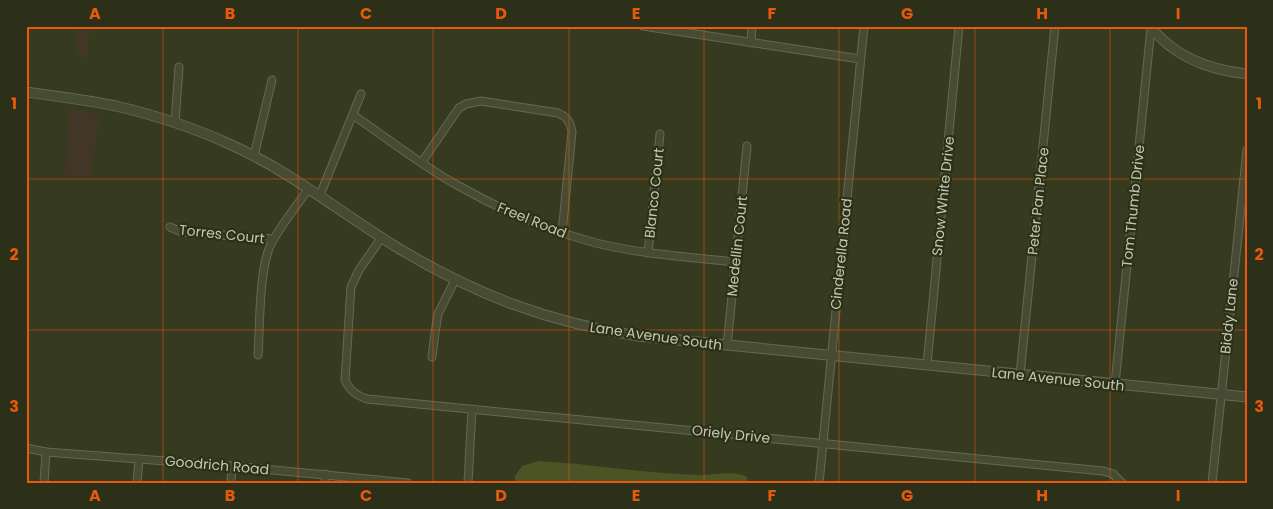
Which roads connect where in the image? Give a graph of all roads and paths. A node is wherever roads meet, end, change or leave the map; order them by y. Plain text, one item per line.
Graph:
1 (643, 26) edge
2 (752, 26) edge
3 (864, 26) edge
4 (960, 26) edge
5 (1055, 26) edge
6 (1150, 27) edge
7 (751, 43) junction
8 (860, 59) junction
9 (179, 67) dead end
10 (1247, 74) edge
11 (272, 80) dead end
12 (26, 92) edge
13 (361, 94) dead end
14 (353, 115) junction
15 (175, 123) junction
16 (660, 134) dead end
17 (746, 146) dead end
18 (1247, 150) edge
19 (254, 156) junction
20 (422, 162) junction
21 (309, 188) junction
22 (320, 195) junction
23 (170, 227) dead end
24 (562, 233) junction
25 (382, 237) junction
26 (274, 239) junction
27 (648, 252) junction
28 (735, 262) junction
29 (455, 280) junction
30 (727, 346) junction
31 (258, 355) dead end
32 (831, 356) junction
33 (432, 357) dead end
34 (927, 365) junction
35 (1020, 375) junction
36 (1115, 384) junction
37 (1221, 395) junction
38 (1247, 397) edge
39 (472, 408) junction
40 (823, 444) junction
41 (26, 448) edge
42 (46, 452) junction
43 (139, 459) junction
44 (232, 466) junction
45 (326, 474) junction
46 (1120, 480) edge
47 (44, 483) edge
48 (137, 483) edge
49 (231, 483) edge
50 (325, 483) edge
51 (408, 483) edge
52 (468, 483) edge
53 (819, 483) edge
54 (1212, 483) edge

1 - 7 street
2 - 7 street
3 - 8 street, Cinderella Road
4 - 34 street, Snow White Drive
5 - 35 street, Peter Pan Place
6 - 10 street
6 - 36 street, Tom Thumb Drive
7 - 8 street
8 - 32 street, Cinderella Road
9 - 15 street
11 - 19 street
12 - 15 street, Lane Avenue South
13 - 14 street
14 - 20 street, Freel Road
14 - 22 street
15 - 19 street, Lane Avenue South
16 - 27 street, Blanco Court
17 - 28 street, Medellin Court
18 - 37 street, Biddy Lane
19 - 21 street, Lane Avenue South
20 - 24 street, Freel Road
20 - 24 street
21 - 22 street, Lane Avenue South
21 - 26 street
22 - 25 street, Lane Avenue South
23 - 26 street, Torres Court
24 - 27 street, Freel Road
25 - 29 street, Lane Avenue South
25 - 39 street, Oriely Drive
26 - 31 street
27 - 28 street, Freel Road
28 - 30 street, Medellin Court
29 - 30 street, Lane Avenue South
29 - 33 street
30 - 32 street, Lane Avenue South
32 - 34 street, Lane Avenue South
32 - 40 street, Cinderella Road
34 - 35 street, Lane Avenue South
35 - 36 street, Lane Avenue South
36 - 37 street, Lane Avenue South
37 - 38 street, Lane Avenue South
37 - 54 street, Biddy Lane
39 - 40 street, Oriely Drive
39 - 52 street
40 - 46 street, Oriely Drive
40 - 53 street, Cinderella Road
41 - 42 street, Goodrich Road
42 - 43 street, Goodrich Road
42 - 47 street
43 - 44 street, Goodrich Road
43 - 48 street
44 - 45 street, Goodrich Road
44 - 49 street
45 - 50 street
45 - 51 street, Goodrich Road

